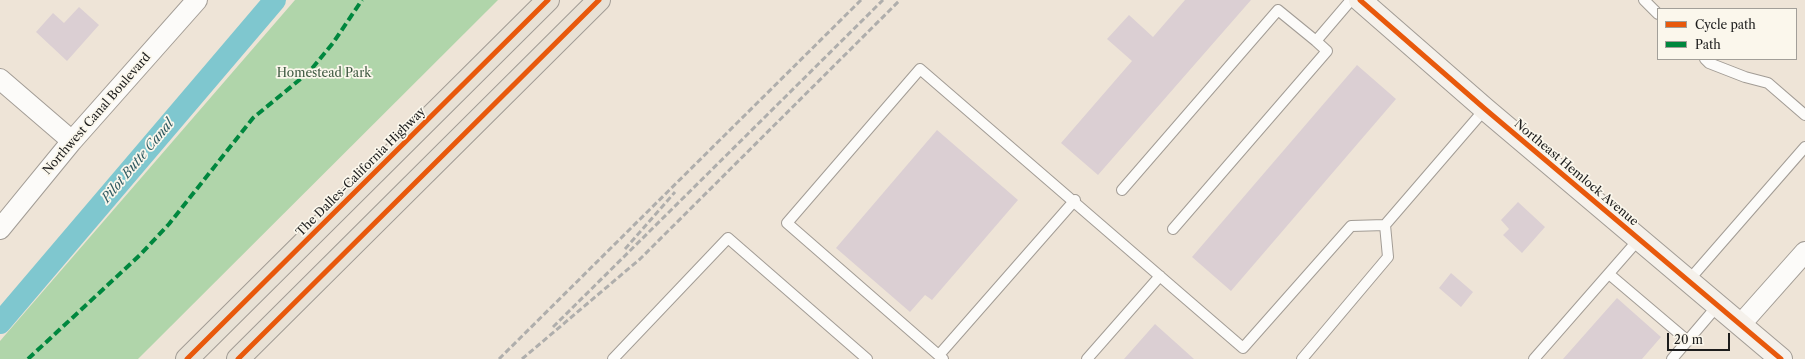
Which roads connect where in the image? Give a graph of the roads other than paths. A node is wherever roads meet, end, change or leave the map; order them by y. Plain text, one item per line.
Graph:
1 (196, 0) edge
2 (548, 0) edge
3 (599, 0) edge
4 (1351, 0) edge
5 (1360, 0) edge
6 (1644, 0) edge
7 (1657, 13) edge
8 (1316, 41) junction
9 (1707, 60) edge
10 (0, 79) edge
11 (1485, 109) junction
12 (1805, 115) edge
13 (72, 141) junction
14 (1805, 147) edge
15 (1122, 190) dead end
16 (1074, 200) junction
17 (1385, 225) junction
18 (0, 228) edge
19 (1173, 229) dead end
20 (1640, 239) junction
21 (1805, 252) edge
22 (1609, 274) junction
23 (1160, 276) junction
24 (1689, 280) junction
25 (1718, 305) junction
26 (1741, 324) junction
27 (1688, 340) junction
28 (941, 357) edge
29 (187, 359) edge
30 (238, 359) edge
31 (613, 359) edge
32 (867, 359) edge
33 (1088, 359) edge
34 (1302, 359) edge
35 (1534, 359) edge
36 (1672, 359) edge
37 (1781, 359) edge

1 - 13 street, Northwest Canal Boulevard
2 - 29 highway, The Dalles-California Highway
3 - 30 highway
4 - 8 lane
5 - 11 street, Northeast Hemlock Avenue
6 - 7 lane
8 - 15 lane
8 - 19 lane
9 - 12 lane
10 - 13 street
11 - 17 lane
11 - 20 street, Northeast Hemlock Avenue
13 - 18 street, Northwest Canal Boulevard
14 - 24 lane
16 - 23 lane
16 - 28 lane
16 - 28 lane
17 - 23 lane
17 - 34 lane
20 - 22 lane
20 - 24 street, Northeast Hemlock Avenue
21 - 26 street
22 - 27 lane
22 - 35 lane
23 - 33 lane
24 - 25 street, Northeast Hemlock Avenue
25 - 26 street, Northeast Hemlock Avenue
25 - 27 lane
26 - 37 street, Northeast Hemlock Avenue
27 - 36 lane
31 - 32 lane

